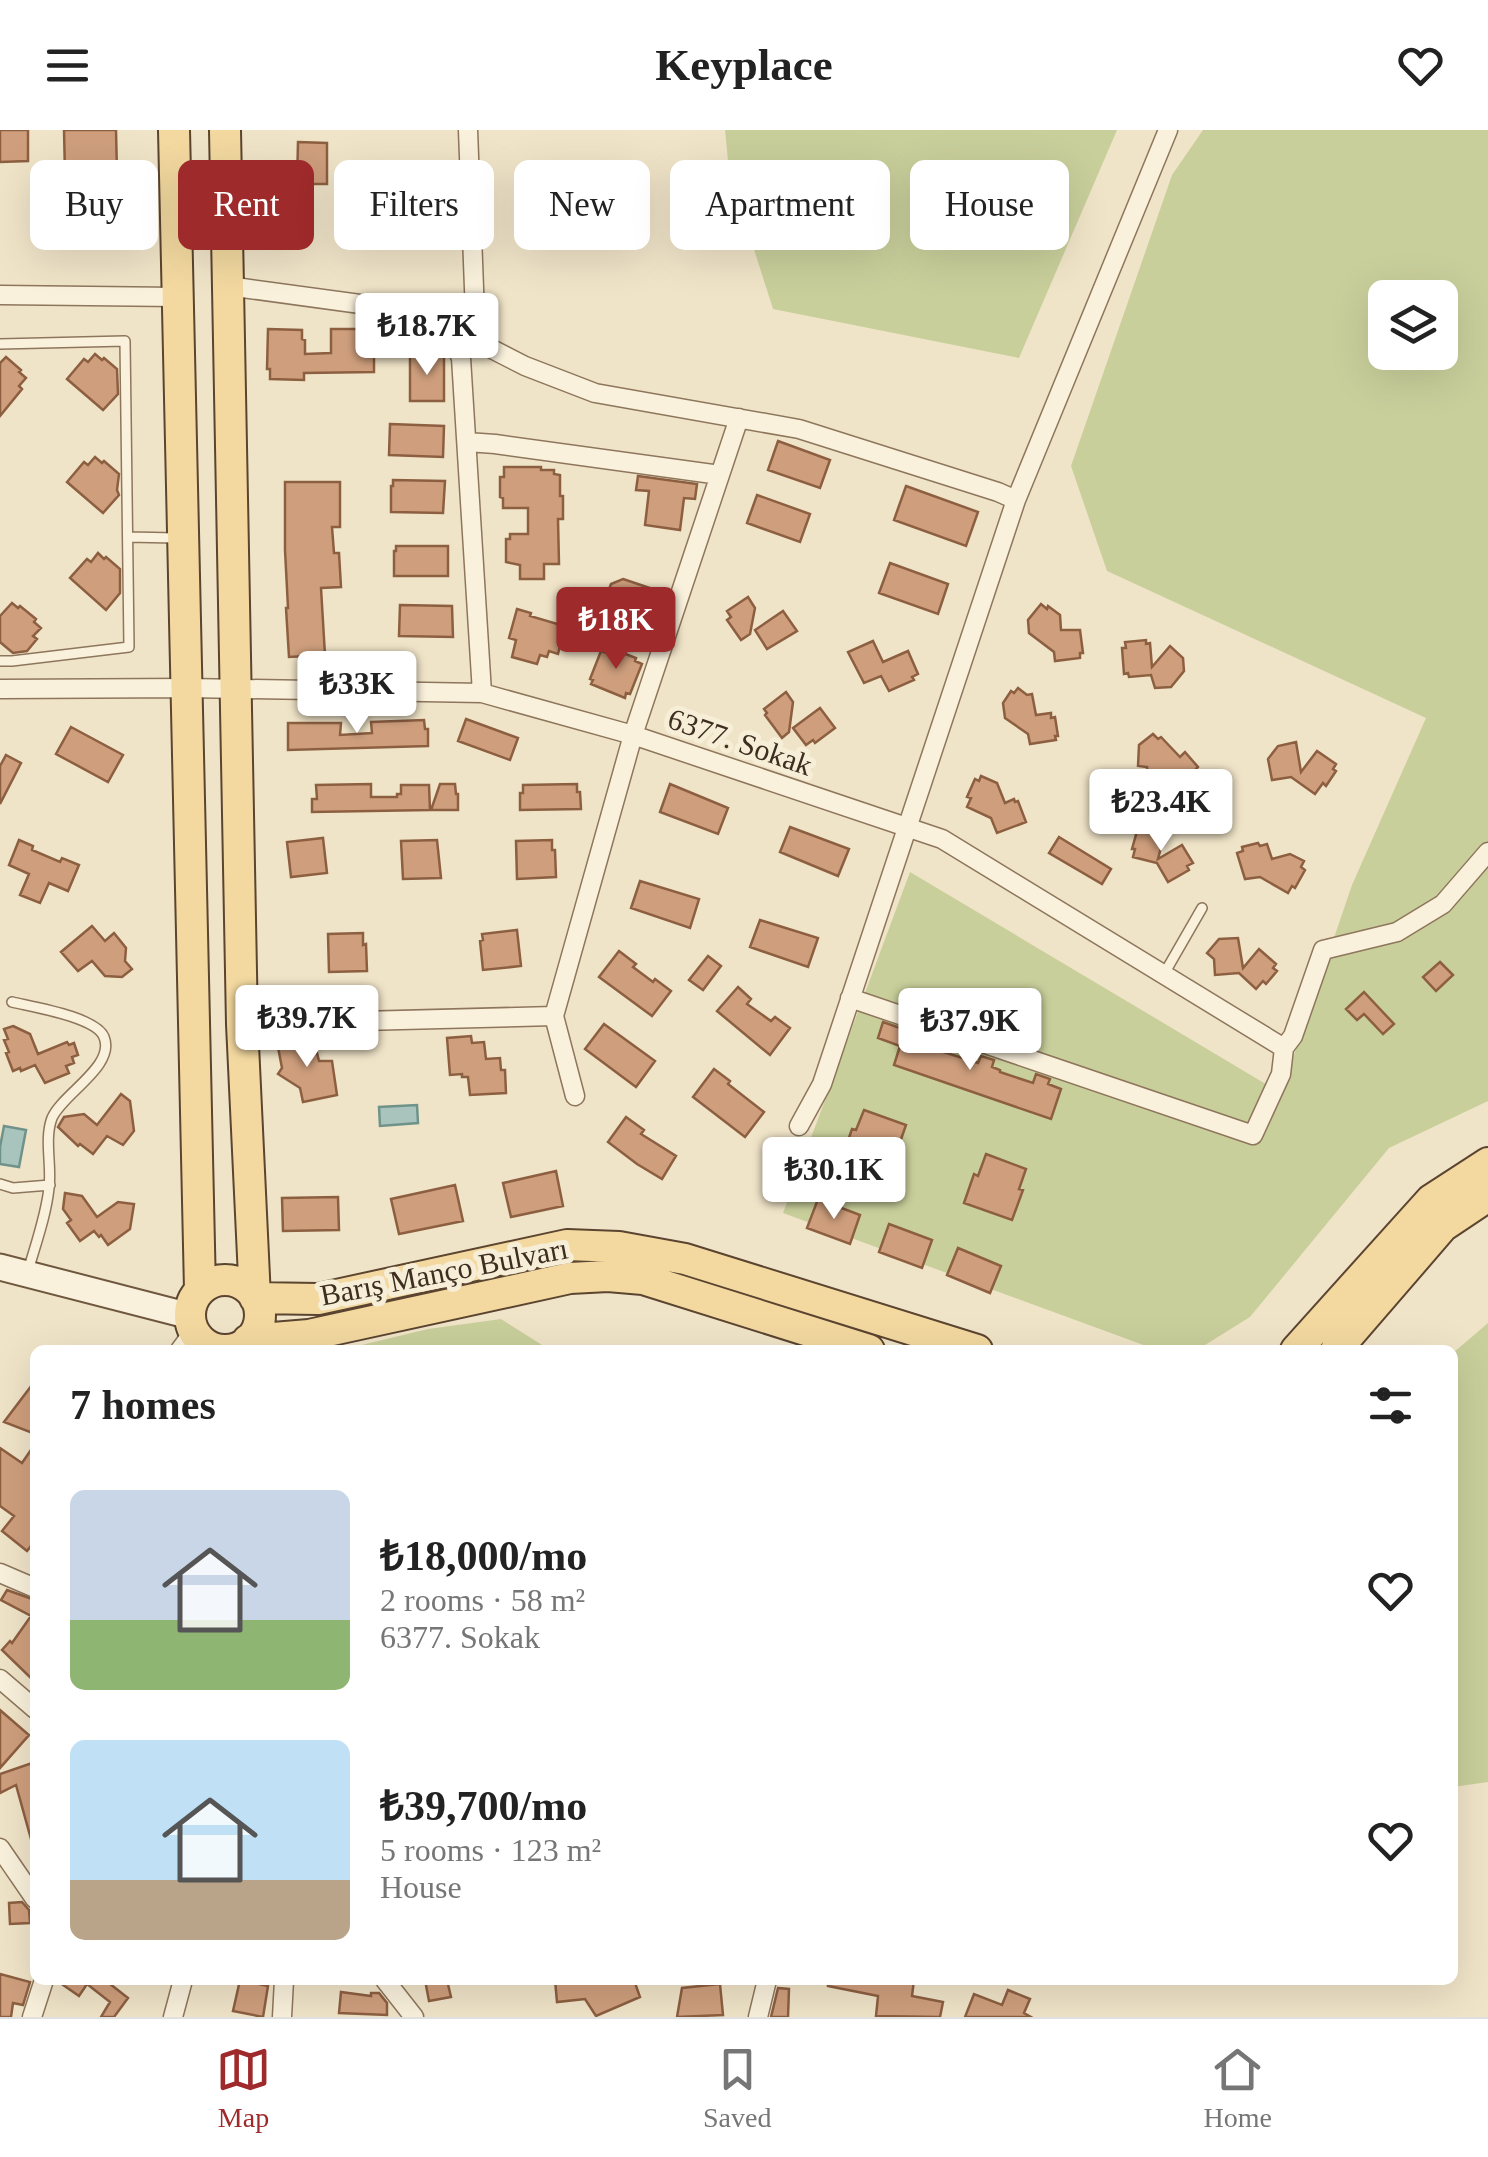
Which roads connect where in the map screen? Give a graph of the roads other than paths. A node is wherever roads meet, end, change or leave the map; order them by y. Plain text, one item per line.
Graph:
1 (174, 130) edge
2 (225, 130) edge
3 (468, 130) edge
4 (1168, 130) edge
5 (228, 286) junction
6 (0, 295) edge
7 (177, 297) junction
8 (439, 322) junction
9 (476, 340) junction
10 (0, 344) edge
11 (739, 418) junction
12 (467, 442) junction
13 (720, 475) junction
14 (1016, 500) junction
15 (128, 537) junction
16 (183, 538) junction
17 (0, 660) edge
18 (188, 688) junction
19 (0, 689) edge
20 (235, 690) junction
21 (482, 693) junction
22 (633, 735) junction
23 (907, 827) junction
24 (1488, 852) edge
25 (1202, 908) dead end
26 (1164, 974) junction
27 (850, 998) junction
28 (12, 1002) dead end
29 (554, 1016) junction
30 (242, 1024) junction
31 (1284, 1048) junction
32 (575, 1096) dead end
33 (798, 1126) dead end
34 (1488, 1163) edge
35 (0, 1184) edge
36 (50, 1186) junction
37 (1488, 1196) edge
38 (0, 1267) edge
39 (27, 1273) junction
40 (255, 1298) junction
41 (191, 1322) edge
42 (248, 1340) junction
43 (209, 1345) edge
44 (240, 1345) edge
45 (853, 1345) edge
46 (961, 1345) edge
47 (1300, 1345) edge
48 (1340, 1345) edge
49 (0, 1573) edge
50 (30, 1586) edge
51 (0, 1679) edge
52 (30, 1705) edge
53 (3, 1860) edge
54 (30, 1893) edge
55 (42, 1985) edge
56 (182, 1985) edge
57 (286, 1985) edge
58 (389, 1985) edge
59 (766, 1985) edge
60 (32, 2017) edge
61 (173, 2017) edge
62 (282, 2017) edge
63 (414, 2017) edge
64 (758, 2017) edge

1 - 7 main road
2 - 5 main road
3 - 9 street
4 - 14 street
5 - 8 street
5 - 20 main road
6 - 7 street
7 - 16 main road
8 - 9 street
8 - 12 street
9 - 11 street
10 - 15 lane
11 - 13 street
11 - 14 street
12 - 13 street
12 - 21 street
13 - 22 street
14 - 23 street
15 - 16 lane
15 - 17 lane
16 - 18 main road
18 - 19 street, 6377. Sokak
18 - 20 street, 6377. Sokak
18 - 41 main road
20 - 21 street, 6377. Sokak
20 - 30 main road
21 - 22 street, 6377. Sokak
22 - 23 street, 6377. Sokak
22 - 29 street
23 - 26 street, 6377. Sokak
23 - 27 street
24 - 31 street
25 - 26 lane
26 - 31 street, 6377. Sokak
27 - 31 street
27 - 33 street
28 - 36 lane
29 - 30 street
29 - 32 street
30 - 40 main road
34 - 47 main road
35 - 36 lane
36 - 39 lane
37 - 48 main road
38 - 39 street
39 - 41 street
40 - 41 main road
40 - 42 main road
40 - 46 main road, Barış Manço Bulvarı
41 - 43 main road
42 - 44 main road
42 - 45 main road, Barış Manço Bulvarı
49 - 50 street
51 - 52 street
53 - 54 street
55 - 60 street
56 - 61 street
57 - 62 street
58 - 63 street
59 - 64 street

